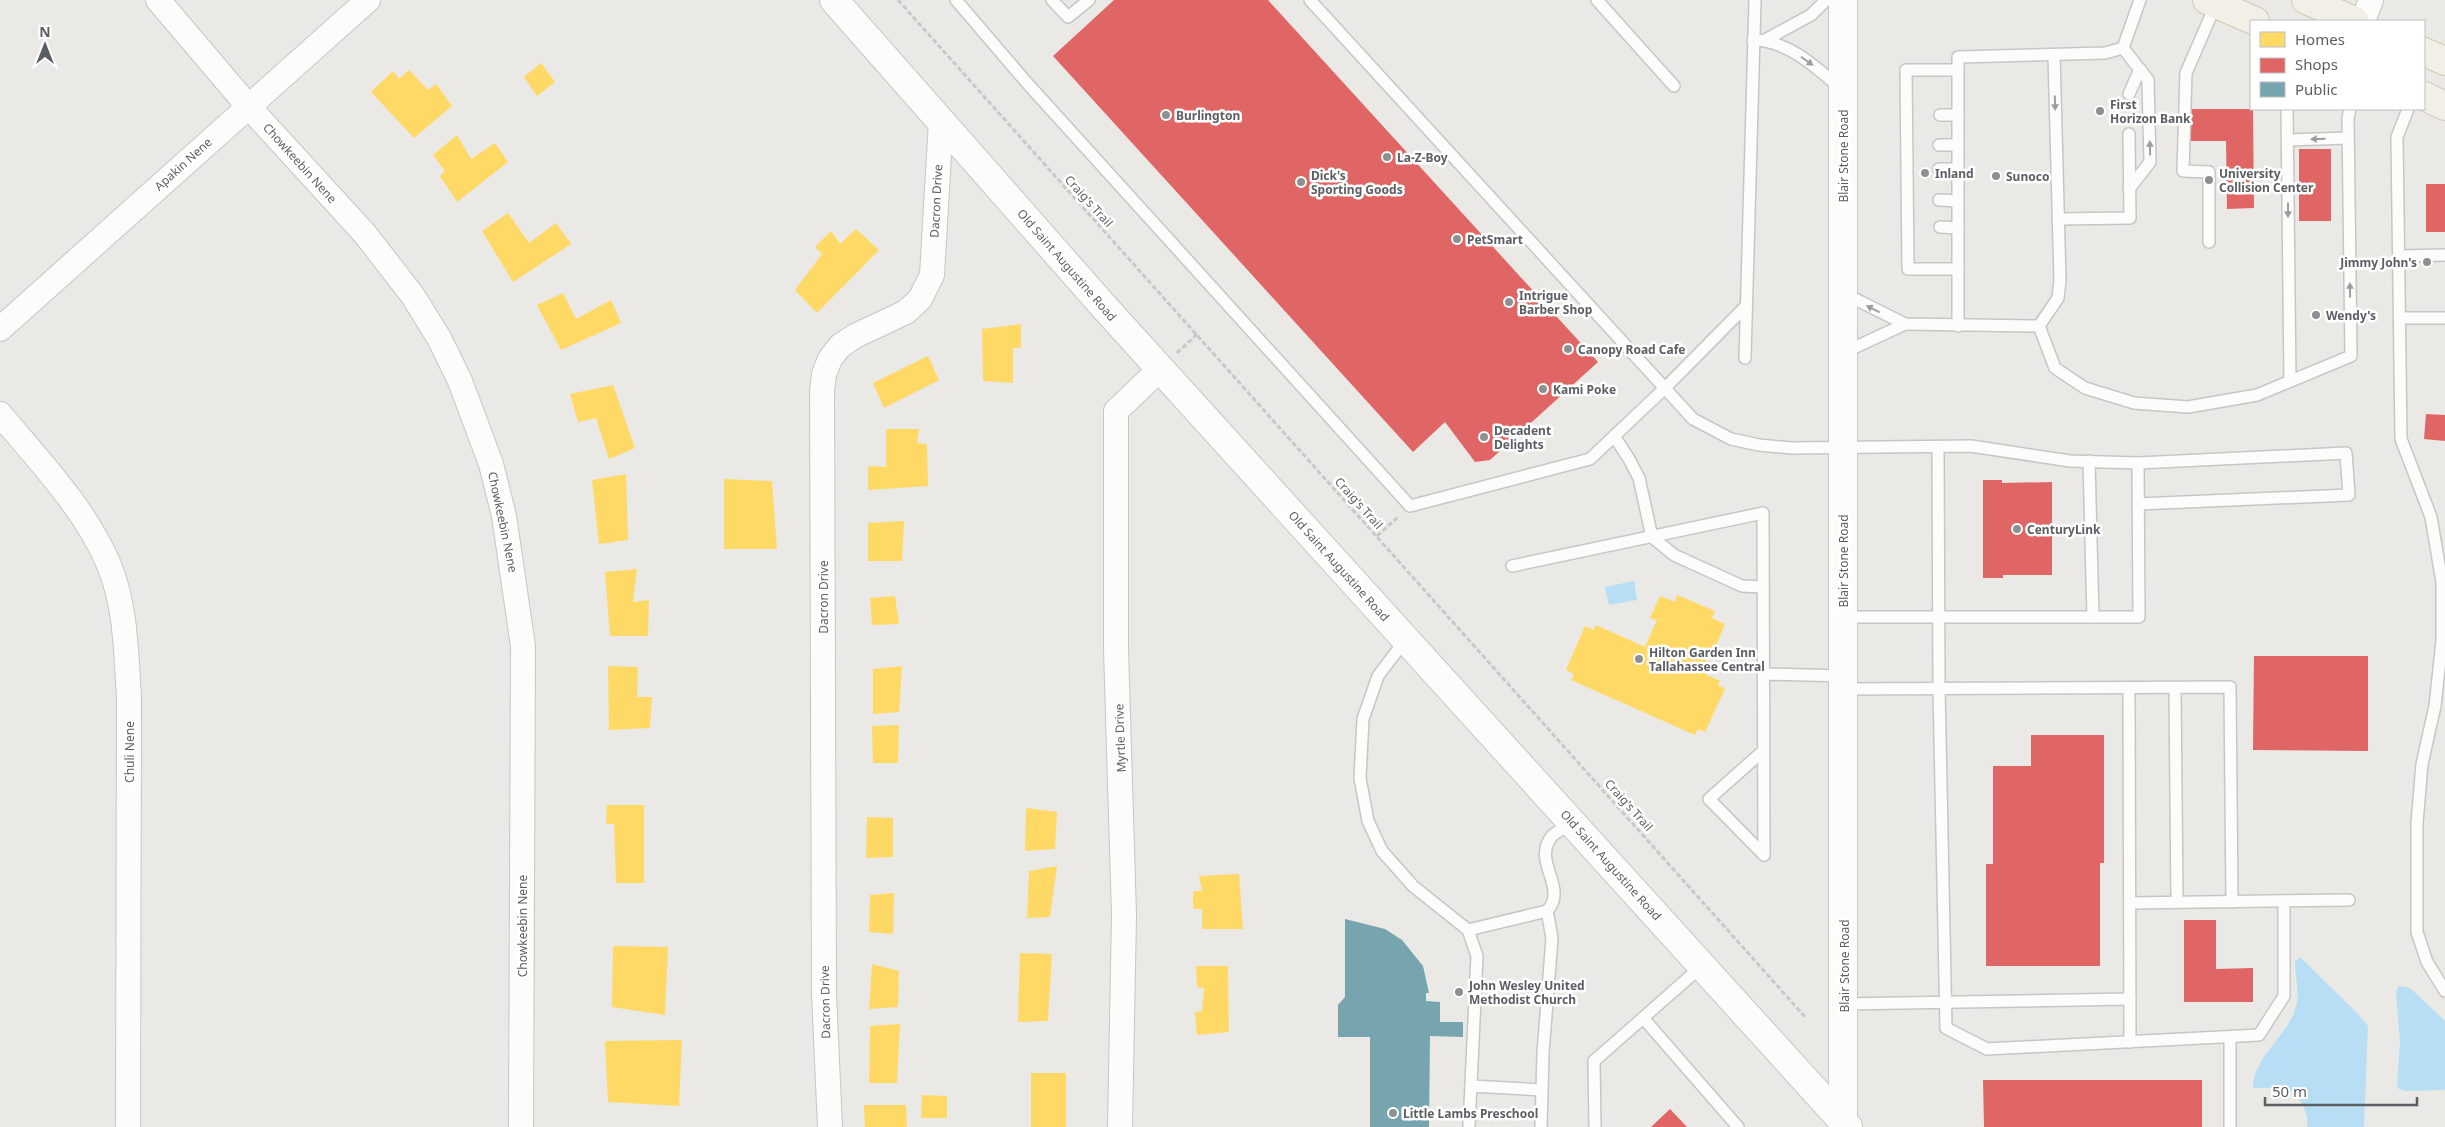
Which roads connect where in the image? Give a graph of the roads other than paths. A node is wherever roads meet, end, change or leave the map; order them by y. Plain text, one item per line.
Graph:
1 (158, 0) edge
2 (368, 0) edge
3 (834, 0) edge
4 (956, 0) edge
5 (1052, 0) edge
6 (1089, 0) edge
7 (1310, 0) edge
8 (1597, 0) edge
9 (1755, 0) edge
10 (1826, 0) edge
11 (1843, 0) edge
12 (2140, 0) edge
13 (2371, 0) edge
14 (2309, 1) edge
15 (2211, 2) edge
16 (2253, 20) edge
17 (2353, 20) edge
18 (2363, 20) edge
19 (1753, 40) junction
20 (1765, 40) junction
21 (2123, 48) junction
22 (2425, 52) edge
23 (2054, 55) junction
24 (2445, 61) edge
25 (2140, 69) junction
26 (1958, 70) junction
27 (1674, 86) dead end
28 (1843, 91) junction
29 (2129, 94) dead end
30 (2425, 96) edge
31 (248, 106) junction
32 (2445, 106) edge
33 (2287, 110) edge
34 (2350, 110) edge
35 (2408, 110) edge
36 (1940, 115) dead end
37 (1958, 115) junction
38 (941, 121) junction
39 (2129, 134) dead end
40 (2348, 138) junction
41 (2288, 140) junction
42 (1939, 145) dead end
43 (1958, 145) junction
44 (1939, 169) dead end
45 (1958, 170) junction
46 (2130, 189) junction
47 (1939, 200) dead end
48 (1958, 201) junction
49 (2058, 219) junction
50 (1940, 227) dead end
51 (1958, 228) junction
52 (2209, 242) dead end
53 (2445, 255) edge
54 (2399, 256) junction
55 (1958, 269) junction
56 (1843, 293) junction
57 (1746, 306) junction
58 (2400, 318) junction
59 (2445, 318) edge
60 (1905, 324) junction
61 (1958, 326) junction
62 (2039, 326) junction
63 (0, 329) edge
64 (1843, 353) junction
65 (1745, 358) dead end
66 (1160, 369) junction
67 (2290, 382) junction
68 (1665, 388) junction
69 (0, 414) edge
70 (1614, 436) junction
71 (1938, 447) junction
72 (1843, 448) junction
73 (2089, 461) junction
74 (2138, 463) junction
75 (2138, 504) junction
76 (1652, 537) junction
77 (1512, 566) dead end
78 (1764, 587) junction
79 (1844, 617) junction
80 (1939, 617) junction
81 (2092, 617) junction
82 (1406, 639) junction
83 (1764, 674) junction
84 (1844, 682) junction
85 (2129, 688) junction
86 (2175, 688) junction
87 (1939, 689) junction
88 (1764, 751) junction
89 (1572, 823) junction
90 (2349, 900) dead end
91 (2284, 901) junction
92 (2177, 902) junction
93 (2232, 902) junction
94 (2130, 903) junction
95 (1547, 911) junction
96 (1468, 930) junction
97 (1702, 966) junction
98 (2445, 991) edge
99 (2130, 999) junction
100 (1946, 1002) junction
101 (1844, 1004) junction
102 (1644, 1019) junction
103 (2230, 1037) junction
104 (2130, 1042) junction
105 (1471, 1086) junction
106 (1542, 1090) junction
107 (1845, 1126) edge
108 (128, 1127) edge
109 (521, 1127) edge
110 (830, 1127) edge
111 (1120, 1127) edge
112 (1469, 1127) edge
113 (1541, 1127) edge
114 (1595, 1127) edge
115 (1738, 1127) edge
116 (2230, 1127) edge

1 - 31 street, Chowkeebin Nene
2 - 31 street, Apakin Nene
3 - 38 street, Old Saint Augustine Road
4 - 70 lane
5 - 6 lane
7 - 68 lane
8 - 27 lane
9 - 19 lane
10 - 20 lane
11 - 28 street, Blair Stone Road
12 - 21 lane
13 - 18 street
14 - 17 main road
15 - 16 main road
15 - 52 lane
19 - 20 lane
19 - 57 lane
20 -> 28 lane
21 - 23 lane
21 - 25 lane
22 - 24 main road
23 - 26 lane
23 -> 49 lane
25 - 29 lane
46 -> 25 lane
26 - 37 lane
26 - 55 lane
28 - 56 street, Blair Stone Road
30 - 32 main road
31 - 63 street, Apakin Nene
31 - 109 street, Chowkeebin Nene
33 - 41 lane
34 - 40 lane
35 - 54 lane
36 - 37 lane
37 - 43 lane
38 - 66 street, Old Saint Augustine Road
38 - 110 street, Dacron Drive
39 - 46 lane
40 -> 41 lane
67 -> 40 lane
41 -> 67 lane
42 - 43 lane
43 - 45 lane
44 - 45 lane
45 - 48 lane
46 - 49 lane
47 - 48 lane
48 - 51 lane
49 - 62 lane
50 - 51 lane
51 - 55 lane
53 - 54 lane
54 - 58 lane
55 - 61 lane
60 -> 56 lane
56 - 64 street, Blair Stone Road
57 - 65 lane
57 - 68 lane
58 - 59 lane
58 - 98 lane
60 - 61 lane
60 - 64 lane
61 - 62 lane
62 - 67 lane
64 - 72 street, Blair Stone Road
66 - 82 street, Old Saint Augustine Road
66 - 111 street, Myrtle Drive
68 - 70 lane
68 - 72 lane
69 - 108 street, Chuli Nene
70 - 76 lane
71 - 72 lane
71 - 73 lane
71 - 80 lane
72 - 79 street, Blair Stone Road
73 - 74 lane
73 - 81 lane
74 - 75 lane
74 - 75 lane
75 - 81 lane
76 - 77 lane
76 - 78 lane
76 - 78 lane
78 - 83 lane
79 - 80 lane
79 - 84 street, Blair Stone Road
80 - 81 lane
80 - 87 lane
82 - 89 street, Old Saint Augustine Road
82 - 96 lane
83 - 84 lane
83 - 88 lane
84 - 87 lane
84 - 101 street, Blair Stone Road
85 - 86 lane
85 - 87 lane
85 - 94 lane
86 - 92 lane
86 - 93 lane
87 - 100 lane
88 - 88 lane
89 - 95 lane
89 - 97 street, Old Saint Augustine Road
90 - 91 lane
91 - 93 lane
91 - 103 lane
92 - 93 lane
92 - 94 lane
94 - 99 lane
95 - 96 lane
95 - 106 lane
96 - 105 lane
97 - 102 lane
97 - 107 street, Old Saint Augustine Road
99 - 100 lane
99 - 104 lane
100 - 101 lane
100 - 104 lane
101 - 107 street, Blair Stone Road
102 - 114 lane
102 - 115 lane
103 - 104 lane
103 - 116 lane
105 - 106 lane
105 - 112 lane
106 - 113 lane

